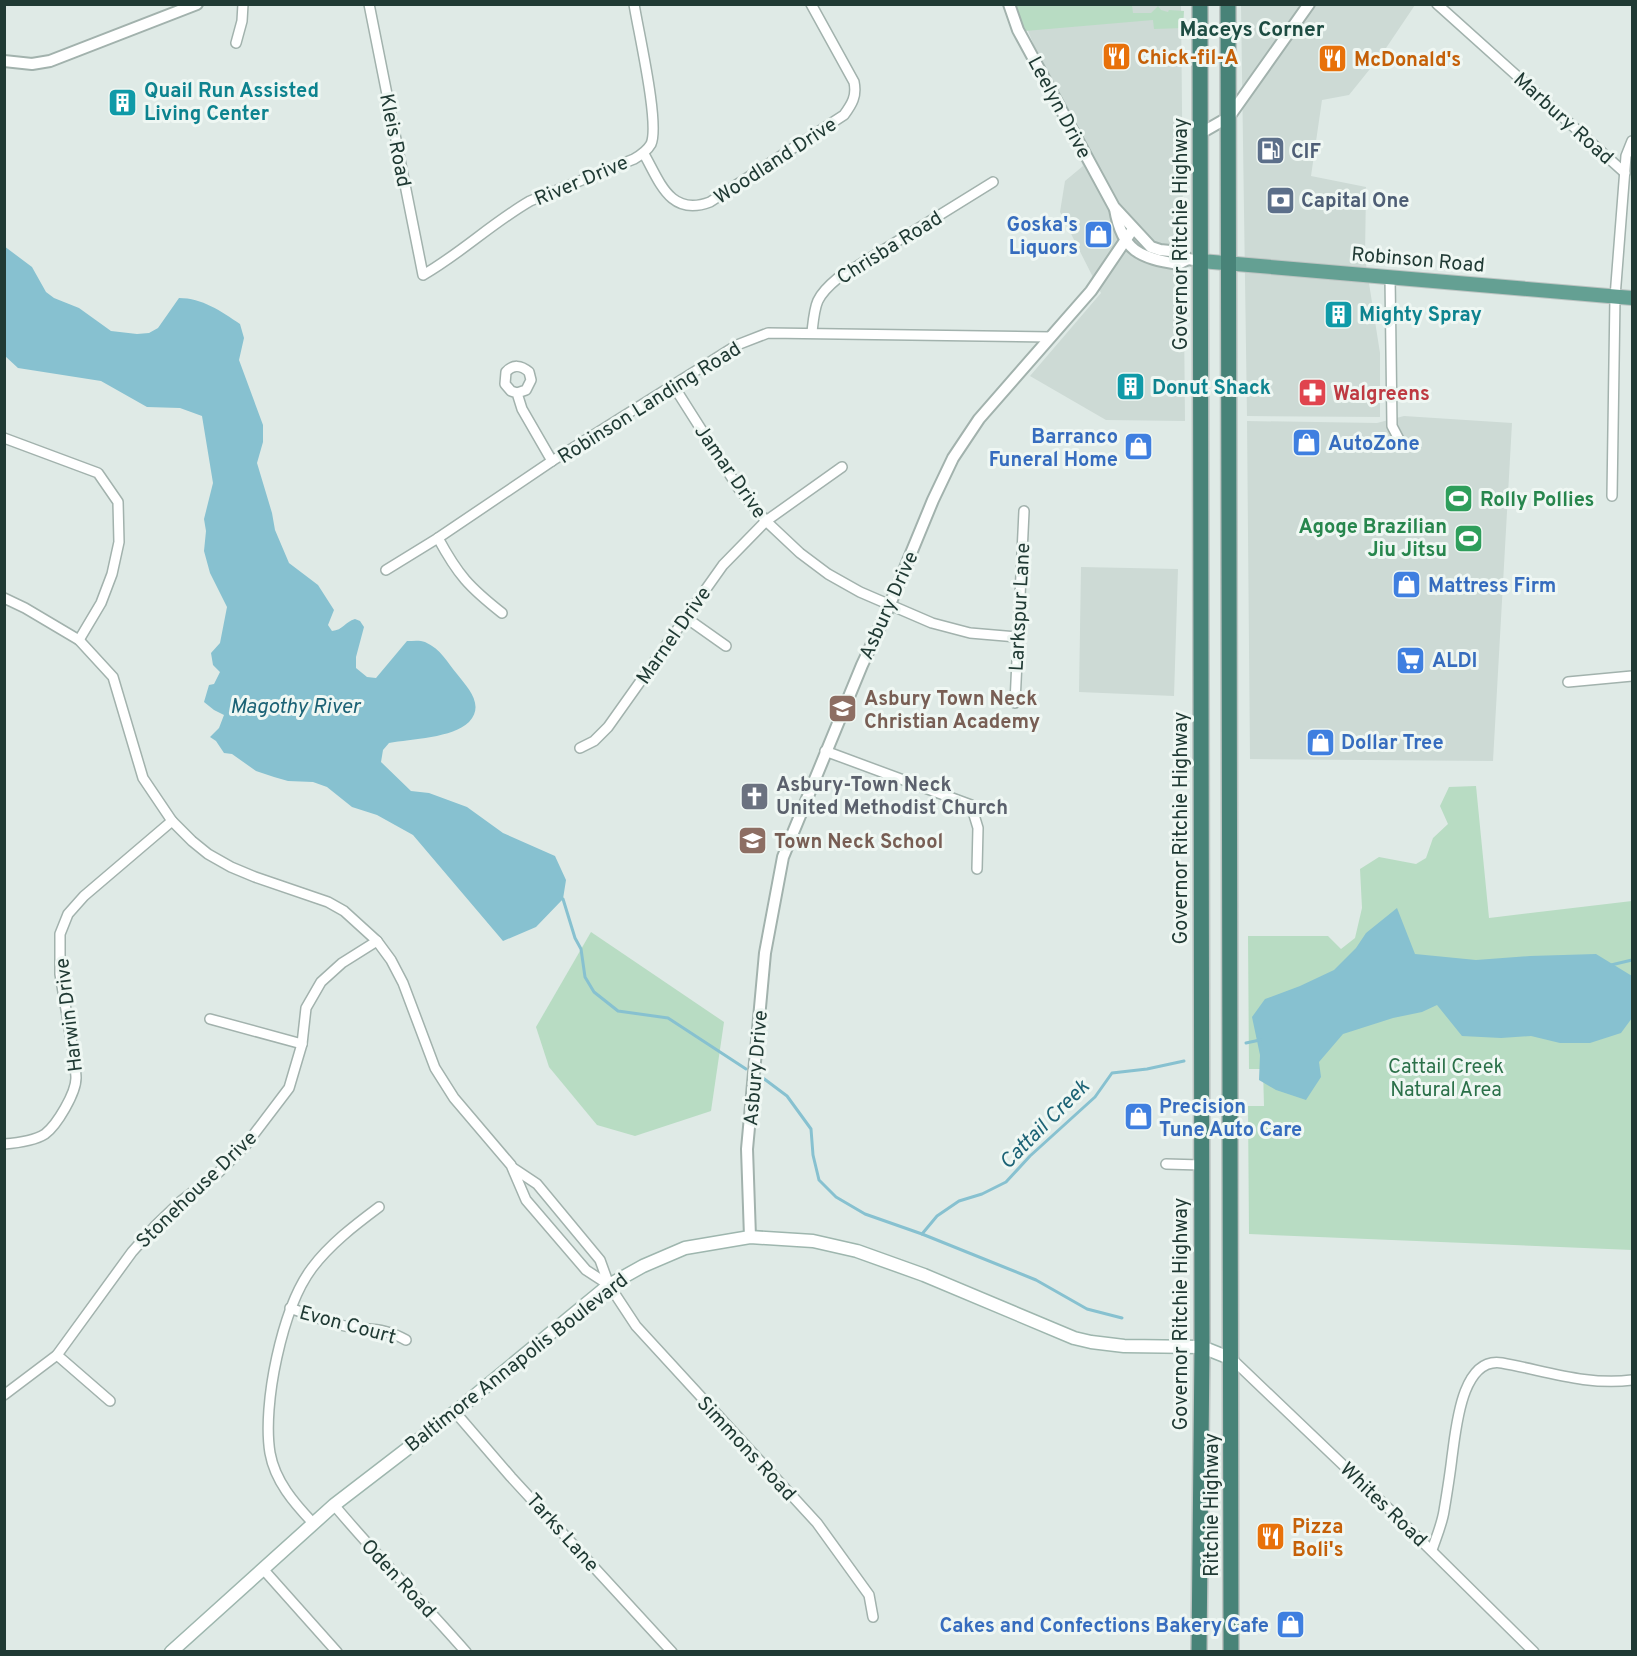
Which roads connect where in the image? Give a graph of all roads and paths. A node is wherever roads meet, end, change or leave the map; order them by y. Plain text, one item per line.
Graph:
1 (197, 4) edge
2 (243, 4) edge
3 (369, 4) edge
4 (634, 4) edge
5 (811, 4) edge
6 (1009, 4) edge
7 (1200, 4) edge
8 (1228, 4) edge
9 (1309, 4) edge
10 (1437, 4) edge
11 (236, 43) dead end
12 (4, 61) edge
13 (1228, 117) junction
14 (1201, 134) junction
15 (1632, 141) edge
16 (644, 154) junction
17 (1625, 173) junction
18 (993, 182) dead end
19 (1114, 207) junction
20 (1133, 229) junction
21 (1126, 241) junction
22 (1195, 260) junction
23 (1229, 264) junction
24 (423, 275) joint
25 (1390, 276) junction
26 (1615, 297) junction
27 (1632, 298) edge
28 (812, 332) junction
29 (1051, 337) junction
30 (673, 385) junction
31 (517, 393) dead end
32 (4, 438) edge
33 (1402, 445) dead end
34 (552, 461) junction
35 (842, 467) dead end
36 (1612, 496) dead end
37 (1024, 511) dead end
38 (766, 521) junction
39 (438, 538) junction
40 (386, 570) dead end
41 (4, 598) edge
42 (890, 605) junction
43 (502, 613) dead end
44 (685, 617) junction
45 (1017, 637) junction
46 (80, 640) junction
47 (726, 646) dead end
48 (1632, 676) edge
49 (1568, 682) dead end
50 (1015, 703) dead end
51 (580, 748) dead end
52 (825, 751) junction
53 (172, 821) junction
54 (977, 869) dead end
55 (377, 941) junction
56 (210, 1020) dead end
57 (302, 1044) junction
58 (4, 1144) edge
59 (1166, 1164) dead end
60 (1201, 1165) junction
61 (513, 1168) junction
62 (379, 1207) dead end
63 (750, 1237) junction
64 (609, 1285) junction
65 (290, 1308) junction
66 (405, 1340) dead end
67 (1202, 1347) junction
68 (57, 1355) junction
69 (1232, 1359) junction
70 (1632, 1380) edge
71 (4, 1395) edge
72 (110, 1401) dead end
73 (455, 1412) junction
74 (334, 1505) junction
75 (313, 1523) junction
76 (1432, 1550) junction
77 (263, 1569) junction
78 (873, 1617) dead end
79 (171, 1652) edge
80 (337, 1652) edge
81 (466, 1652) edge
82 (672, 1652) edge
83 (1199, 1652) edge
84 (1231, 1652) edge
85 (1534, 1652) edge

1 - 12 street
2 - 11 street
3 - 24 street, Kleis Road
4 - 16 street, River Drive
5 - 16 street, Woodland Drive
6 - 19 street, Leelyn Drive
7 - 14 highway, Governor Ritchie Highway
8 - 13 highway
9 - 13 street
10 - 17 street, Marbury Road
13 - 14 street
13 - 23 highway
14 - 22 highway, Governor Ritchie Highway
15 - 17 street
16 - 24 street, River Drive
17 - 26 street, Marbury Road
18 - 28 street, Chrisba Road
19 - 20 street, Leelyn Drive
19 - 21 street, Leelyn Drive
20 - 21 street, Asbury Drive
20 - 22 street, Leelyn Drive
21 - 22 street
21 - 29 street, Asbury Drive
22 - 23 main road, Robinson Road
22 - 60 highway, Governor Ritchie Highway
23 - 25 main road, Robinson Road
23 - 69 highway
25 - 26 main road, Robinson Road
25 - 33 street
26 - 27 main road, Robinson Road
26 - 36 street, Marbury Road
28 - 29 street, Robinson Landing Road
28 - 30 street, Robinson Landing Road
29 - 42 street, Asbury Drive
30 - 34 street, Robinson Landing Road
30 - 38 street, Jamar Drive
31 - 34 street
32 - 46 street
34 - 39 street, Robinson Landing Road
35 - 38 street, Marnel Drive
37 - 45 street, Larkspur Lane
38 - 42 street, Jamar Drive
38 - 44 street, Marnel Drive
39 - 40 street, Robinson Landing Road
39 - 43 street
41 - 46 street
42 - 45 street, Jamar Drive
42 - 52 street, Asbury Drive
44 - 47 street
44 - 51 street, Marnel Drive
45 - 50 street, Larkspur Lane
46 - 53 street
48 - 49 street
52 - 54 street
52 - 63 street, Asbury Drive
53 - 55 street
53 - 58 street, Harwin Drive
55 - 57 street, Stonehouse Drive
55 - 61 street
56 - 57 street
57 - 68 street, Stonehouse Drive
59 - 60 street
60 - 67 highway, Governor Ritchie Highway
61 - 64 street
61 - 64 street
62 - 65 street
63 - 64 main road, Baltimore Annapolis Boulevard
63 - 67 main road, Baltimore Annapolis Boulevard
64 - 73 main road, Baltimore Annapolis Boulevard
64 - 78 street, Simmons Road
65 - 66 street, Evon Court
65 - 75 street
67 - 69 main road, Baltimore Annapolis Boulevard
67 - 83 highway, Governor Ritchie Highway
68 - 71 street, Stonehouse Drive
68 - 72 street
69 - 76 street, Whites Road
69 - 84 highway, Ritchie Highway
70 - 76 street
73 - 74 main road, Baltimore Annapolis Boulevard
73 - 82 street, Tarks Lane
74 - 75 main road, Baltimore Annapolis Boulevard
74 - 81 street, Oden Road
75 - 77 main road, Baltimore Annapolis Boulevard
76 - 85 street, Whites Road
77 - 79 main road, Baltimore Annapolis Boulevard
77 - 80 street

